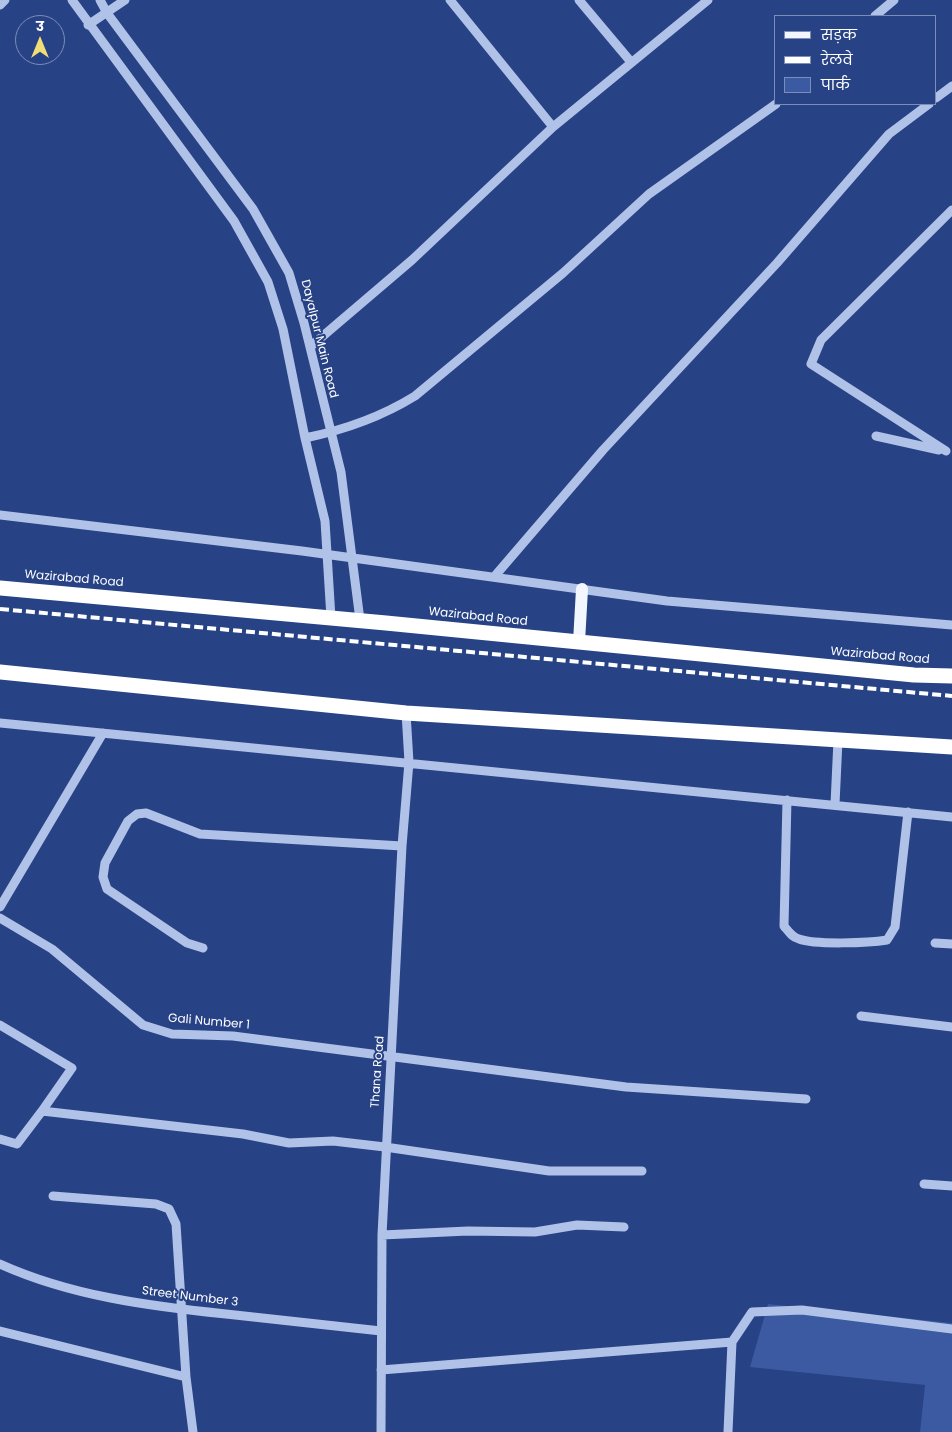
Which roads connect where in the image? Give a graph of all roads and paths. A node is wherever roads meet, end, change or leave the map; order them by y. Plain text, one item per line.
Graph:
1 (5, 0) edge
2 (72, 0) edge
3 (100, 0) edge
4 (126, 0) edge
5 (450, 0) edge
6 (580, 0) edge
7 (691, 0) edge
8 (708, 0) edge
9 (894, 0) edge
10 (0, 4) edge
11 (698, 8) junction
12 (106, 13) junction
13 (876, 15) edge
14 (88, 25) junction
15 (630, 62) junction
16 (952, 86) edge
17 (937, 97) edge
18 (775, 105) edge
19 (928, 105) edge
20 (553, 127) junction
21 (952, 210) edge
22 (310, 346) junction
23 (330, 433) junction
24 (876, 436) dead end
25 (305, 438) junction
26 (949, 452) edge
27 (0, 515) edge
28 (328, 554) junction
29 (353, 558) junction
30 (494, 577) junction
31 (0, 588) edge
32 (582, 589) junction
33 (332, 618) junction
34 (360, 620) junction
35 (952, 625) edge
36 (579, 642) junction
37 (0, 672) edge
38 (952, 676) edge
39 (406, 714) junction
40 (0, 722) edge
41 (103, 733) junction
42 (838, 740) junction
43 (952, 748) edge
44 (409, 762) junction
45 (787, 800) junction
46 (835, 804) junction
47 (908, 812) junction
48 (952, 817) edge
49 (402, 846) junction
50 (0, 907) edge
51 (0, 918) edge
52 (935, 943) dead end
53 (952, 944) edge
54 (203, 948) dead end
55 (861, 1016) dead end
56 (0, 1025) edge
57 (952, 1026) edge
58 (391, 1055) junction
59 (806, 1099) dead end
60 (42, 1111) junction
61 (0, 1139) edge
62 (385, 1147) junction
63 (642, 1171) dead end
64 (924, 1184) dead end
65 (952, 1186) edge
66 (53, 1196) dead end
67 (624, 1227) dead end
68 (382, 1235) junction
69 (0, 1264) edge
70 (181, 1309) junction
71 (952, 1329) edge
72 (0, 1331) edge
73 (381, 1332) junction
74 (732, 1342) junction
75 (381, 1370) junction
76 (186, 1377) junction
77 (193, 1432) edge
78 (381, 1432) edge
79 (728, 1432) edge

1 - 10 street
2 - 14 street
3 - 12 street, Dayalpur Main Road
4 - 12 street
5 - 20 street
6 - 15 street
7 - 11 street
8 - 11 street
9 - 13 street
11 - 15 street
12 - 14 street
12 - 22 street, Dayalpur Main Road
14 - 25 street
15 - 20 street
16 - 17 street
18 - 23 street
19 - 30 street
20 - 22 street
21 - 26 street
22 - 23 street, Dayalpur Main Road
23 - 25 street
23 - 29 street, Dayalpur Main Road
24 - 26 street
25 - 28 street
27 - 28 street
28 - 29 street
28 - 33 street
29 - 30 street
29 - 34 street, Dayalpur Main Road
30 - 32 street
31 - 33 highway, Wazirabad Road
32 - 35 street
32 - 36 main road
33 - 34 highway, Wazirabad Road
34 - 36 highway, Wazirabad Road
36 - 38 highway, Wazirabad Road
37 - 39 highway
39 - 42 highway
39 - 44 street, Thana Road
40 - 41 street
41 - 44 street
41 - 50 street
42 - 43 highway
42 - 46 street
44 - 45 street
44 - 49 street, Thana Road
45 - 46 street
45 - 47 street
46 - 47 street
47 - 48 street
49 - 54 street
49 - 58 street, Thana Road
51 - 58 street, Gali Number 1
52 - 53 street
55 - 57 street
56 - 60 street
58 - 59 street, Gali Number 1
58 - 62 street, Thana Road
60 - 61 street
60 - 62 street
62 - 63 street
62 - 68 street, Thana Road
64 - 65 street
66 - 70 street
67 - 68 street
68 - 73 street, Thana Road
69 - 70 street, Street Number 3
70 - 73 street, Street Number 3
70 - 76 street
71 - 74 street
72 - 76 street
73 - 75 street, Thana Road
74 - 75 street
74 - 79 street
75 - 78 street, Thana Road
76 - 77 street

